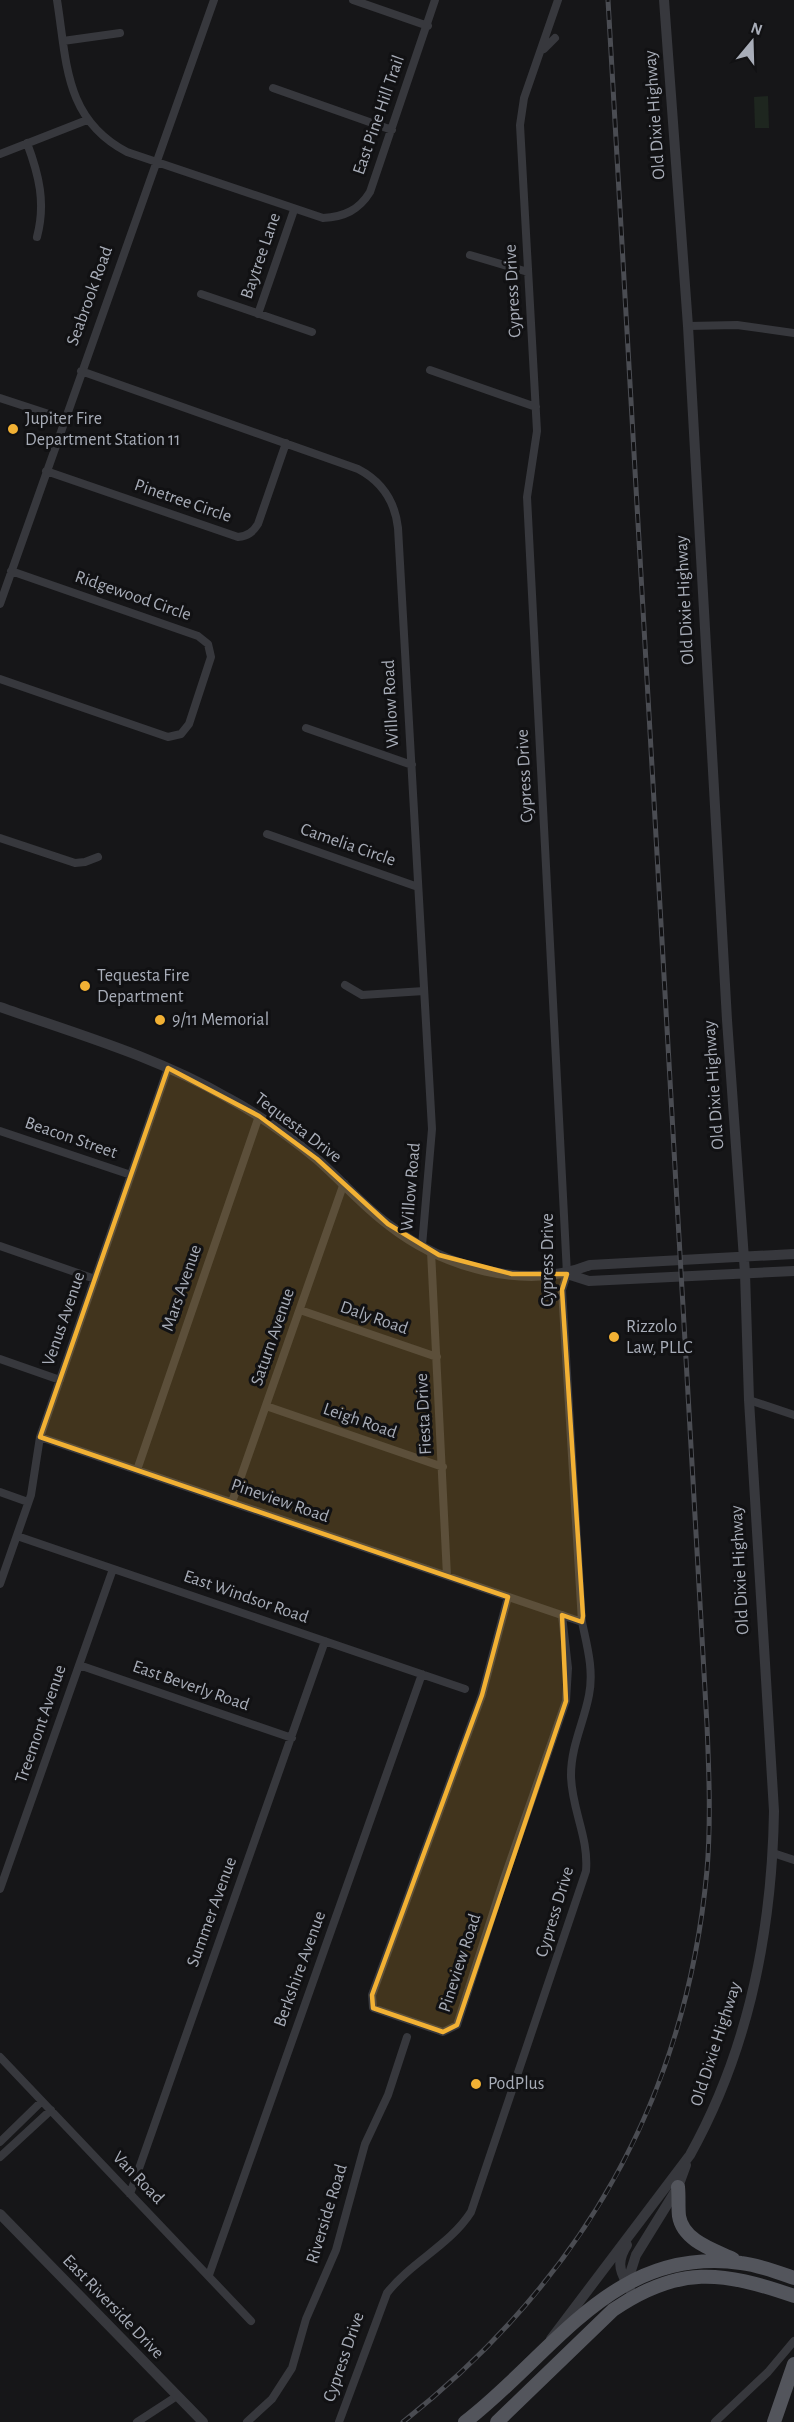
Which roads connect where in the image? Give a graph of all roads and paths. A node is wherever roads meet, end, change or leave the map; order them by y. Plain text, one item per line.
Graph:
1 (57, 0) edge
2 (214, 0) edge
3 (353, 0) edge
4 (435, 0) edge
5 (558, 0) edge
6 (664, 0) edge
7 (428, 26) junction
8 (120, 33) dead end
9 (555, 38) dead end
10 (63, 41) junction
11 (537, 63) junction
12 (273, 88) dead end
13 (87, 120) junction
14 (392, 130) junction
15 (27, 143) junction
16 (0, 154) edge
17 (157, 163) junction
18 (294, 210) junction
19 (37, 237) dead end
20 (470, 255) dead end
21 (528, 272) junction
22 (201, 294) dead end
23 (258, 314) junction
24 (688, 326) junction
25 (312, 332) dead end
26 (794, 333) edge
27 (430, 370) dead end
28 (81, 371) junction
29 (0, 398) edge
30 (536, 407) junction
31 (64, 419) junction
32 (286, 443) junction
33 (46, 471) junction
34 (11, 571) junction
35 (0, 604) edge
36 (0, 679) edge
37 (306, 728) dead end
38 (412, 765) junction
39 (267, 834) dead end
40 (0, 838) edge
41 (98, 857) dead end
42 (418, 886) junction
43 (345, 986) dead end
44 (424, 991) junction
45 (0, 1007) edge
46 (168, 1068) junction
47 (259, 1116) junction
48 (0, 1131) edge
49 (131, 1175) junction
50 (344, 1183) junction
51 (0, 1246) edge
52 (426, 1249) junction
53 (794, 1254) edge
54 (744, 1257) junction
55 (794, 1271) edge
56 (745, 1273) junction
57 (567, 1274) junction
58 (95, 1280) junction
59 (300, 1310) junction
60 (437, 1357) junction
61 (0, 1359) edge
62 (60, 1380) junction
63 (749, 1400) junction
64 (266, 1406) junction
65 (794, 1415) edge
66 (40, 1437) junction
67 (443, 1467) junction
68 (137, 1470) junction
69 (0, 1492) edge
70 (28, 1502) junction
71 (232, 1502) junction
72 (17, 1536) junction
73 (113, 1569) junction
74 (447, 1576) junction
75 (0, 1584) edge
76 (508, 1597) junction
77 (562, 1615) junction
78 (583, 1619) junction
79 (325, 1641) junction
80 (79, 1665) junction
81 (422, 1674) junction
82 (465, 1689) dead end
83 (292, 1738) junction
84 (773, 1853) junction
85 (793, 1860) edge
86 (0, 1889) edge
87 (407, 2037) dead end
88 (0, 2057) edge
89 (42, 2101) junction
90 (51, 2110) junction
91 (0, 2142) edge
92 (690, 2155) junction
93 (0, 2157) edge
94 (678, 2187) junction
95 (130, 2194) junction
96 (656, 2199) junction
97 (0, 2214) edge
98 (741, 2263) junction
99 (209, 2275) junction
100 (794, 2278) edge
101 (630, 2289) junction
102 (794, 2296) edge
103 (251, 2321) dead end
104 (794, 2342) edge
105 (543, 2351) junction
106 (794, 2364) edge
107 (177, 2396) junction
108 (137, 2422) edge
109 (203, 2422) edge
110 (247, 2422) edge
111 (339, 2422) edge
112 (465, 2422) edge
113 (497, 2422) edge
114 (715, 2422) edge
115 (774, 2422) edge

1 - 10 street
2 - 17 street, Seabrook Road
3 - 7 street
4 - 7 street, East Pine Hill Trail
5 - 11 street, Cypress Drive
6 - 24 street, Old Dixie Highway
7 - 14 street, East Pine Hill Trail
8 - 10 street
9 - 11 street
10 - 13 street
11 - 21 street, Cypress Drive
12 - 14 street
13 - 15 street
13 - 17 street, East Pine Hill Trail
14 - 18 street, East Pine Hill Trail
15 - 16 street
15 - 19 street
17 - 18 street, East Pine Hill Trail
17 - 28 street, Seabrook Road
18 - 23 street, Baytree Lane
20 - 21 street
21 - 30 street, Cypress Drive
22 - 23 street
23 - 25 street
24 - 26 street
24 - 54 street, Old Dixie Highway
27 - 30 street
28 - 31 street, Seabrook Road
28 - 32 street, Willow Road
29 - 31 street
30 - 57 street, Cypress Drive
31 - 33 street, Seabrook Road
32 - 33 street, Pinetree Circle
32 - 38 street, Willow Road
33 - 34 street, Seabrook Road
34 - 35 street, Seabrook Road
34 - 36 street, Ridgewood Circle
37 - 38 street
38 - 42 street, Willow Road
39 - 42 street, Camelia Circle
40 - 41 street
42 - 44 street, Willow Road
43 - 44 street
44 - 52 street, Willow Road
45 - 46 street, Tequesta Drive
46 - 47 street, Tequesta Drive
46 - 49 street, Venus Avenue
47 - 50 street, Tequesta Drive
47 - 68 street, Mars Avenue
48 - 49 street, Beacon Street
49 - 58 street, Venus Avenue
50 - 52 street, Tequesta Drive
50 - 59 street, Saturn Avenue
51 - 58 street
52 - 57 street, Tequesta Drive
52 - 60 street, Fiesta Drive
53 - 54 street, Tequesta Drive
54 - 56 street, Old Dixie Highway
54 - 57 street, Tequesta Drive
55 - 56 street, Tequesta Drive
56 - 57 street, Tequesta Drive
56 - 63 street, Old Dixie Highway
57 - 78 street, Cypress Drive
58 - 62 street, Venus Avenue
59 - 60 street, Daly Road
59 - 64 street, Saturn Avenue
60 - 67 street, Fiesta Drive
61 - 62 street
62 - 66 street, Venus Avenue
63 - 65 street
63 - 84 street, Old Dixie Highway
64 - 67 street, Leigh Road
64 - 71 street, Saturn Avenue
66 - 68 street, Pineview Road
66 - 70 street, Venus Avenue
67 - 74 street, Fiesta Drive
68 - 71 street, Pineview Road
69 - 70 street
70 - 72 street, Venus Avenue
71 - 74 street, Pineview Road
72 - 73 street, East Windsor Road
72 - 75 street, Venus Avenue
73 - 79 street, East Windsor Road
73 - 80 street, Treemont Avenue
74 - 76 street, Pineview Road
76 - 77 street, Pineview Road
76 - 77 street, Pineview Road
77 - 78 street, Pineview Road
78 - 111 street, Cypress Drive
79 - 81 street, East Windsor Road
79 - 83 street, Summer Avenue
80 - 83 street, East Beverly Road
80 - 86 street, Treemont Avenue
81 - 82 street, East Windsor Road
81 - 99 street, Berkshire Avenue
83 - 95 street, Summer Avenue
84 - 85 street
84 - 92 street, Old Dixie Highway
87 - 110 street, Riverside Road
88 - 89 street, Van Road
89 - 90 street, Van Road
89 - 91 street
90 - 93 street
90 - 95 street, Van Road
92 - 94 street, Old Dixie Highway
92 - 96 street, Old Dixie Highway
94 - 98 main road
94 - 101 street, Old Dixie Highway
95 - 99 street, Van Road
96 - 101 street
96 - 105 street, Old Dixie Highway
97 - 107 street, East Riverside Drive
98 - 100 main road, Old Dixie Highway
98 - 101 main road, Old Dixie Highway
99 - 103 street, Van Road
101 - 102 main road, Old Dixie Highway
101 - 105 main road, Old Dixie Highway
101 - 113 main road, Old Dixie Highway
104 - 114 street
105 - 112 main road, Old Dixie Highway
106 - 115 main road
107 - 108 street
107 - 109 street, East Riverside Drive

